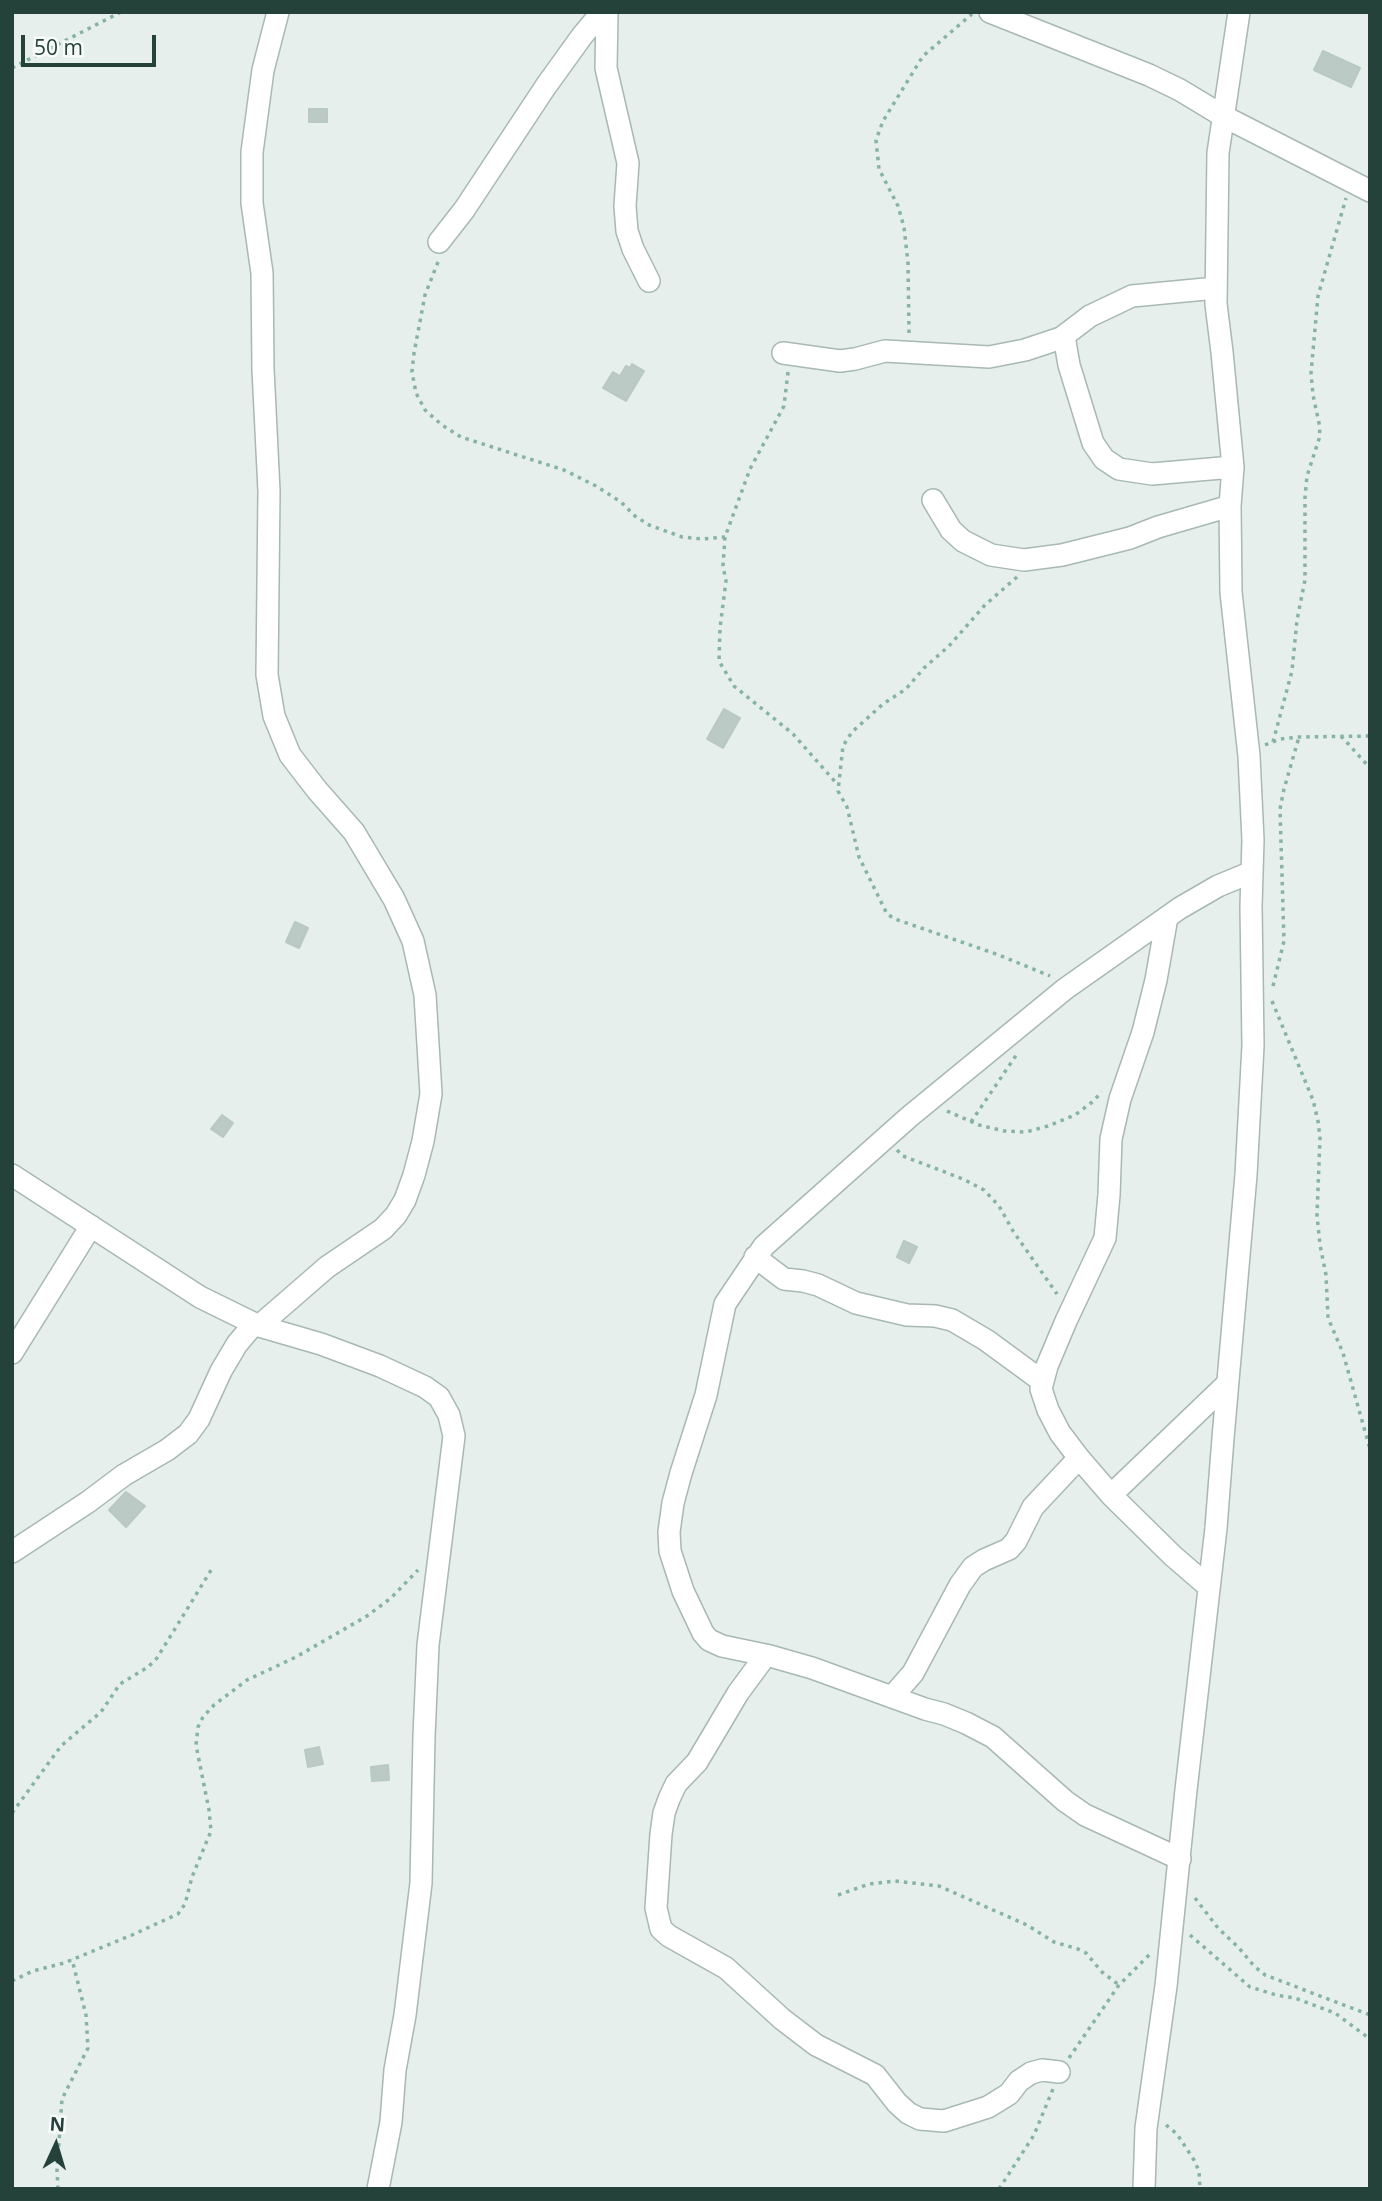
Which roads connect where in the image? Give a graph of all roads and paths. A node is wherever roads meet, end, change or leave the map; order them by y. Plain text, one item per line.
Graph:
1 (121, 12) edge
2 (278, 12) edge
3 (605, 12) edge
4 (974, 12) edge
5 (990, 12) edge
6 (1239, 12) edge
7 (12, 68) edge
8 (1223, 116) junction
9 (1360, 187) edge
10 (438, 252) joint
11 (649, 281) dead end
12 (1216, 288) junction
13 (1064, 336) junction
14 (909, 352) junction
15 (791, 355) joint
16 (1233, 467) junction
17 (933, 500) dead end
18 (1230, 506) junction
19 (725, 537) junction
20 (1035, 558) junction
21 (1341, 736) junction
22 (1370, 736) edge
23 (1299, 737) junction
24 (1273, 742) junction
25 (1249, 755) junction
26 (1370, 768) edge
27 (838, 785) junction
28 (1252, 872) junction
29 (1167, 917) junction
30 (1070, 985) junction
31 (1020, 1049) dead end
32 (1109, 1084) dead end
33 (928, 1101) junction
34 (971, 1122) junction
35 (886, 1139) junction
36 (12, 1175) edge
37 (90, 1226) junction
38 (755, 1257) junction
39 (1069, 1314) junction
40 (257, 1325) junction
41 (12, 1353) edge
42 (1042, 1381) junction
43 (1227, 1384) junction
44 (1370, 1449) edge
45 (1079, 1458) junction
46 (1111, 1495) junction
47 (12, 1552) edge
48 (213, 1567) dead end
49 (420, 1568) dead end
50 (1209, 1587) junction
51 (766, 1655) junction
52 (892, 1697) junction
53 (12, 1813) edge
54 (1179, 1869) junction
55 (838, 1895) dead end
56 (1172, 1926) junction
57 (72, 1959) junction
58 (12, 1981) edge
59 (1119, 1985) junction
60 (1370, 2015) edge
61 (1370, 2039) edge
62 (1059, 2072) junction
63 (1148, 2112) junction
64 (58, 2189) edge
65 (377, 2189) edge
66 (999, 2189) edge
67 (1144, 2189) edge
68 (1200, 2189) edge

1 - 7 path
2 - 40 street
3 - 10 street
3 - 11 street
4 - 14 path
5 - 8 street
6 - 8 street
8 - 9 street
8 - 12 street
9 - 24 path
10 - 19 path
12 - 13 street
12 - 16 street
13 - 14 street
13 - 16 street
14 - 15 street
15 - 19 path
16 - 18 street
17 - 20 street
18 - 20 street
18 - 25 street
19 - 27 path
20 - 27 path
21 - 22 path
21 - 23 path
21 - 26 path
23 - 24 path
23 - 44 path
24 - 25 path
25 - 28 street
27 - 30 path
28 - 29 street
28 - 43 street
29 - 30 street
29 - 39 street
30 - 33 street
31 - 34 path
32 - 34 path
33 - 34 path
33 - 35 street
35 - 38 street
35 - 39 path
36 - 37 street
37 - 40 street
37 - 41 street
38 - 42 street
38 - 51 street
39 - 42 street
40 - 47 street
40 - 65 street
42 - 45 street
43 - 46 street
43 - 50 street
45 - 46 street
45 - 52 street
46 - 50 street
48 - 53 path
49 - 57 path
50 - 54 street
51 - 52 street
51 - 62 street
52 - 54 street
54 - 56 street
54 - 60 path
55 - 59 path
56 - 59 path
56 - 61 path
56 - 63 street
57 - 58 path
57 - 64 path
59 - 62 path
62 - 66 path
63 - 67 street
63 - 68 path

